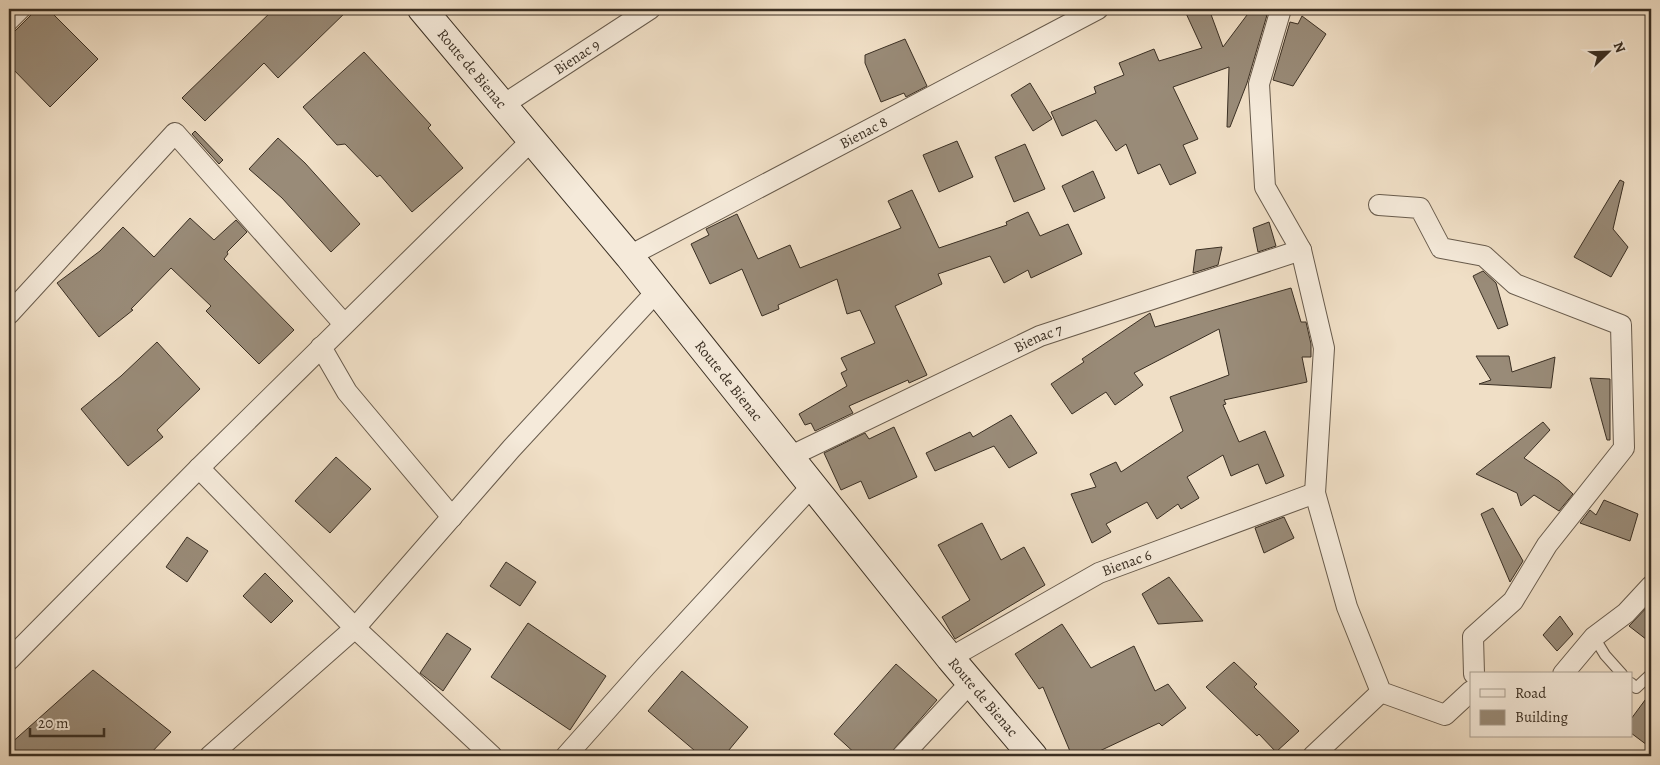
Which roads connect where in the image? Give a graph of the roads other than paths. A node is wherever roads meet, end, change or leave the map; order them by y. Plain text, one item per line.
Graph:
1 (27, 9) edge
2 (422, 9) edge
3 (650, 9) edge
4 (1098, 9) edge
5 (1281, 9) edge
6 (9, 27) edge
7 (503, 105) junction
8 (532, 140) junction
9 (1379, 205) dead end
10 (1301, 250) junction
11 (628, 256) junction
12 (656, 291) junction
13 (9, 314) edge
14 (344, 324) junction
15 (321, 347) junction
16 (790, 457) junction
17 (199, 468) junction
18 (811, 486) junction
19 (1315, 493) junction
20 (452, 517) junction
21 (1651, 586) edge
22 (355, 628) junction
23 (1594, 637) junction
24 (950, 658) junction
25 (9, 660) edge
26 (1474, 672) edge
27 (1565, 672) edge
28 (1620, 672) edge
29 (1651, 674) edge
30 (971, 682) junction
31 (1632, 684) edge
32 (1381, 692) junction
33 (1470, 692) edge
34 (210, 756) edge
35 (492, 756) edge
36 (566, 756) edge
37 (902, 756) edge
38 (1033, 756) edge
39 (1313, 756) edge

1 - 6 lane
2 - 7 main road, Route de Bienac
3 - 7 street, Bienac 9
4 - 11 street, Bienac 8
5 - 10 street
7 - 8 main road, Route de Bienac
8 - 11 main road, Route de Bienac
8 - 14 street
9 - 26 street
10 - 16 street, Bienac 7
10 - 19 street
11 - 12 main road, Route de Bienac
12 - 16 main road, Route de Bienac
12 - 20 street
13 - 14 street
14 - 15 street
15 - 17 street
15 - 20 street
16 - 18 main road, Route de Bienac
17 - 22 street
17 - 25 street
18 - 24 main road, Route de Bienac
18 - 36 street
19 - 24 street, Bienac 6
19 - 32 street
20 - 22 street
21 - 23 street
22 - 34 street
22 - 35 street
23 - 27 street
23 - 28 lane
24 - 30 main road, Route de Bienac
29 - 31 lane
30 - 37 street
30 - 38 main road, Route de Bienac
32 - 33 street
32 - 39 street

